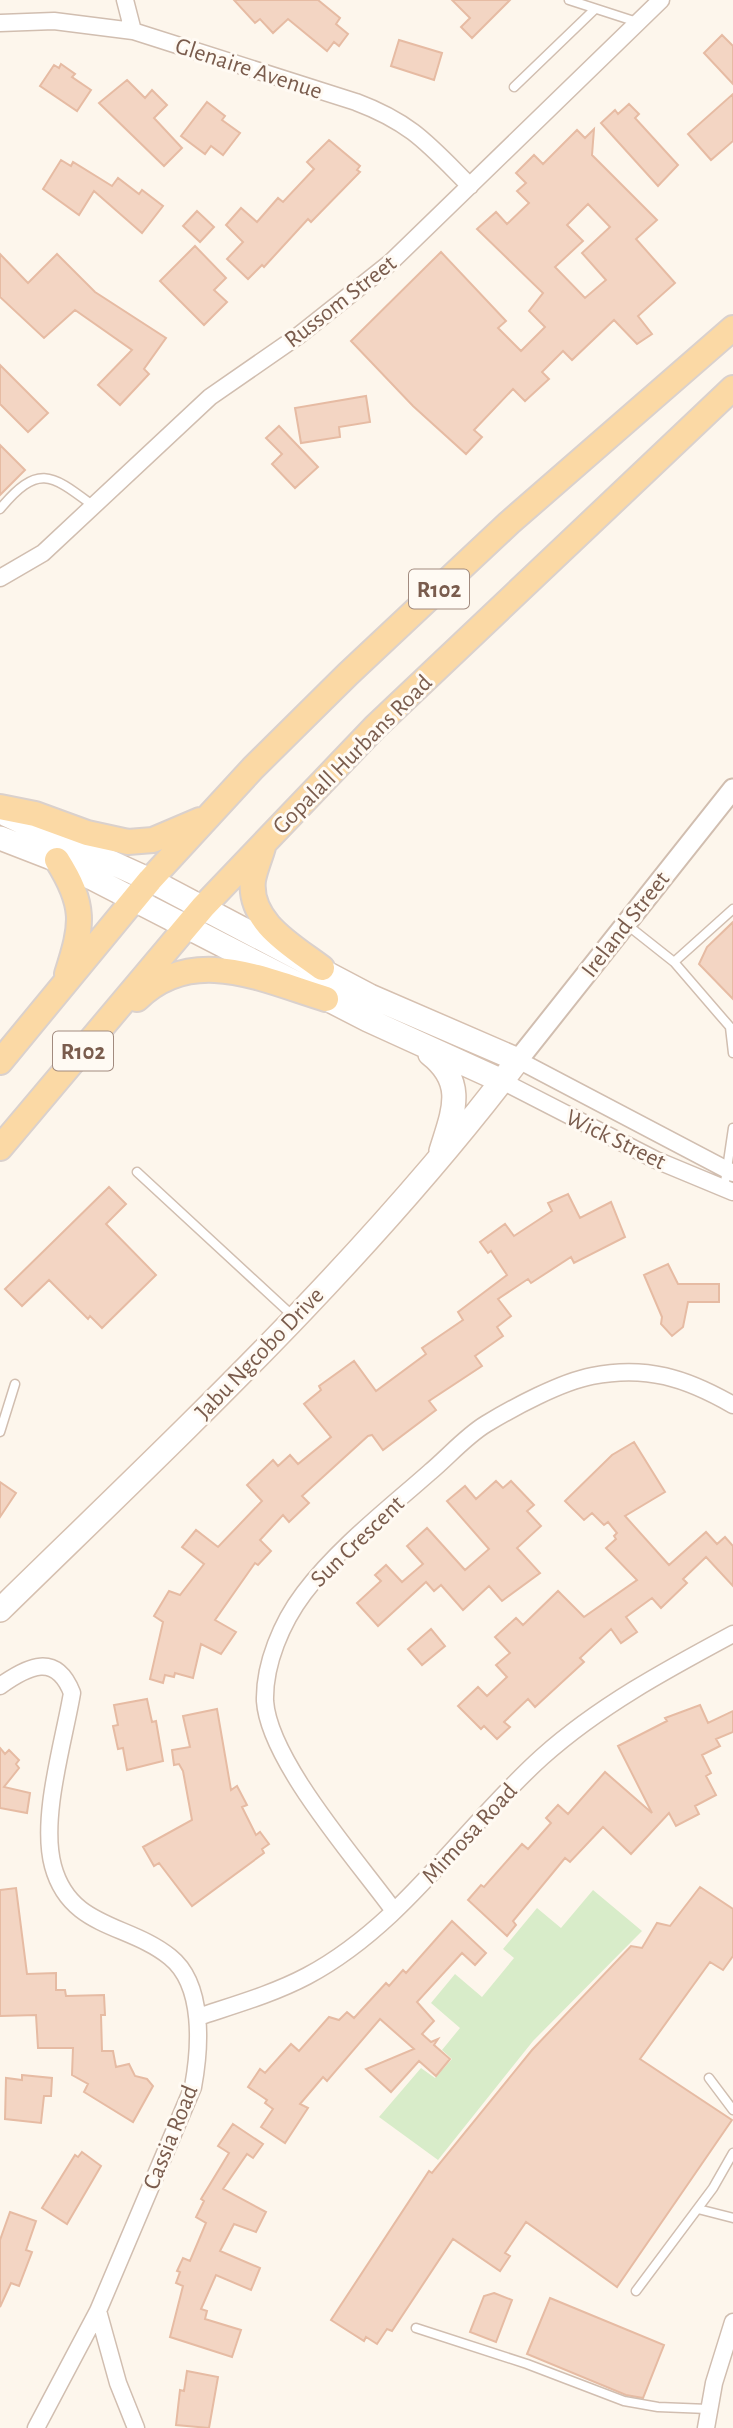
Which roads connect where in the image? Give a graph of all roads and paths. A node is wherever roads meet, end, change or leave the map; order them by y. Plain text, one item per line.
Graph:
1 (125, 0) edge
2 (569, 0) edge
3 (661, 0) edge
4 (595, 9) junction
5 (637, 22) junction
6 (0, 23) edge
7 (133, 31) junction
8 (514, 88) dead end
9 (470, 186) junction
10 (733, 328) edge
11 (733, 388) edge
12 (94, 507) junction
13 (0, 509) edge
14 (0, 578) edge
15 (733, 789) edge
16 (0, 809) edge
17 (213, 814) junction
18 (0, 838) edge
19 (264, 843) junction
20 (57, 860) junction
21 (150, 880) junction
22 (134, 902) junction
23 (203, 907) junction
24 (733, 909) edge
25 (626, 924) junction
26 (186, 928) junction
27 (674, 962) junction
28 (322, 968) junction
29 (63, 984) junction
30 (326, 999) junction
31 (732, 1025) edge
32 (410, 1038) junction
33 (733, 1052) edge
34 (518, 1059) junction
35 (0, 1062) edge
36 (64, 1073) junction
37 (502, 1081) junction
38 (733, 1128) edge
39 (0, 1147) edge
40 (437, 1164) junction
41 (731, 1171) edge
42 (137, 1172) dead end
43 (729, 1190) edge
44 (295, 1317) junction
45 (15, 1384) dead end
46 (733, 1405) edge
47 (0, 1430) edge
48 (0, 1610) edge
49 (733, 1634) edge
50 (0, 1686) edge
51 (394, 1911) junction
52 (198, 2017) junction
53 (709, 2078) dead end
54 (733, 2110) edge
55 (733, 2153) edge
56 (698, 2209) junction
57 (733, 2218) edge
58 (636, 2291) dead end
59 (98, 2311) junction
60 (733, 2322) edge
61 (416, 2328) dead end
62 (708, 2409) junction
63 (36, 2428) edge
64 (136, 2428) edge
65 (706, 2428) edge

1 - 7 street
2 - 4 lane
3 - 5 street, Russom Street
4 - 5 lane
4 - 8 lane
5 - 9 street, Russom Street
6 - 7 street, Glenaire Avenue
7 - 9 street, Glenaire Avenue
9 - 12 street, Russom Street
10 - 17 main road, R102
11 - 19 main road, Gopalall Hurbans Road / R102
12 - 13 lane
12 - 14 street, Russom Street
15 - 25 street, Ireland Street
16 - 17 main road
16 - 21 main road
17 - 21 main road, R102
18 - 20 main road
19 - 23 main road, Gopalall Hurbans Road / R102
19 - 28 main road
20 - 22 main road
20 - 29 main road
21 - 22 main road, R102
21 - 23 main road
22 - 26 main road
22 - 29 main road, R102
23 - 26 main road, Gopalall Hurbans Road / R102
23 - 28 main road
24 - 27 lane
25 - 27 lane
25 - 34 street, Ireland Street
26 - 30 main road
26 - 36 main road, Gopalall Hurbans Road / R102
27 - 31 lane
28 - 34 main road
29 - 35 main road, R102
30 - 32 main road
30 - 36 main road
31 - 33 lane
32 - 37 main road
32 - 40 main road
34 - 37 main road, Jabu Ngcobo Drive
34 - 41 street, Wick Street
36 - 39 main road, Gopalall Hurbans Road / R102
37 - 40 main road, Jabu Ngcobo Drive
37 - 43 street, Wick Street
38 - 41 lane
40 - 44 main road, Jabu Ngcobo Drive
41 - 43 lane
42 - 44 lane
44 - 48 main road, Jabu Ngcobo Drive
45 - 47 lane
46 - 51 street, Sun Crescent
49 - 51 street, Mimosa Road
50 - 52 street, Cassia Road
51 - 52 street, Mimosa Road
52 - 59 street, Cassia Road
53 - 54 lane
55 - 56 lane
56 - 57 lane
56 - 58 lane
59 - 63 street, Cassia Road
59 - 64 street
60 - 62 street
61 - 62 lane
62 - 65 street

